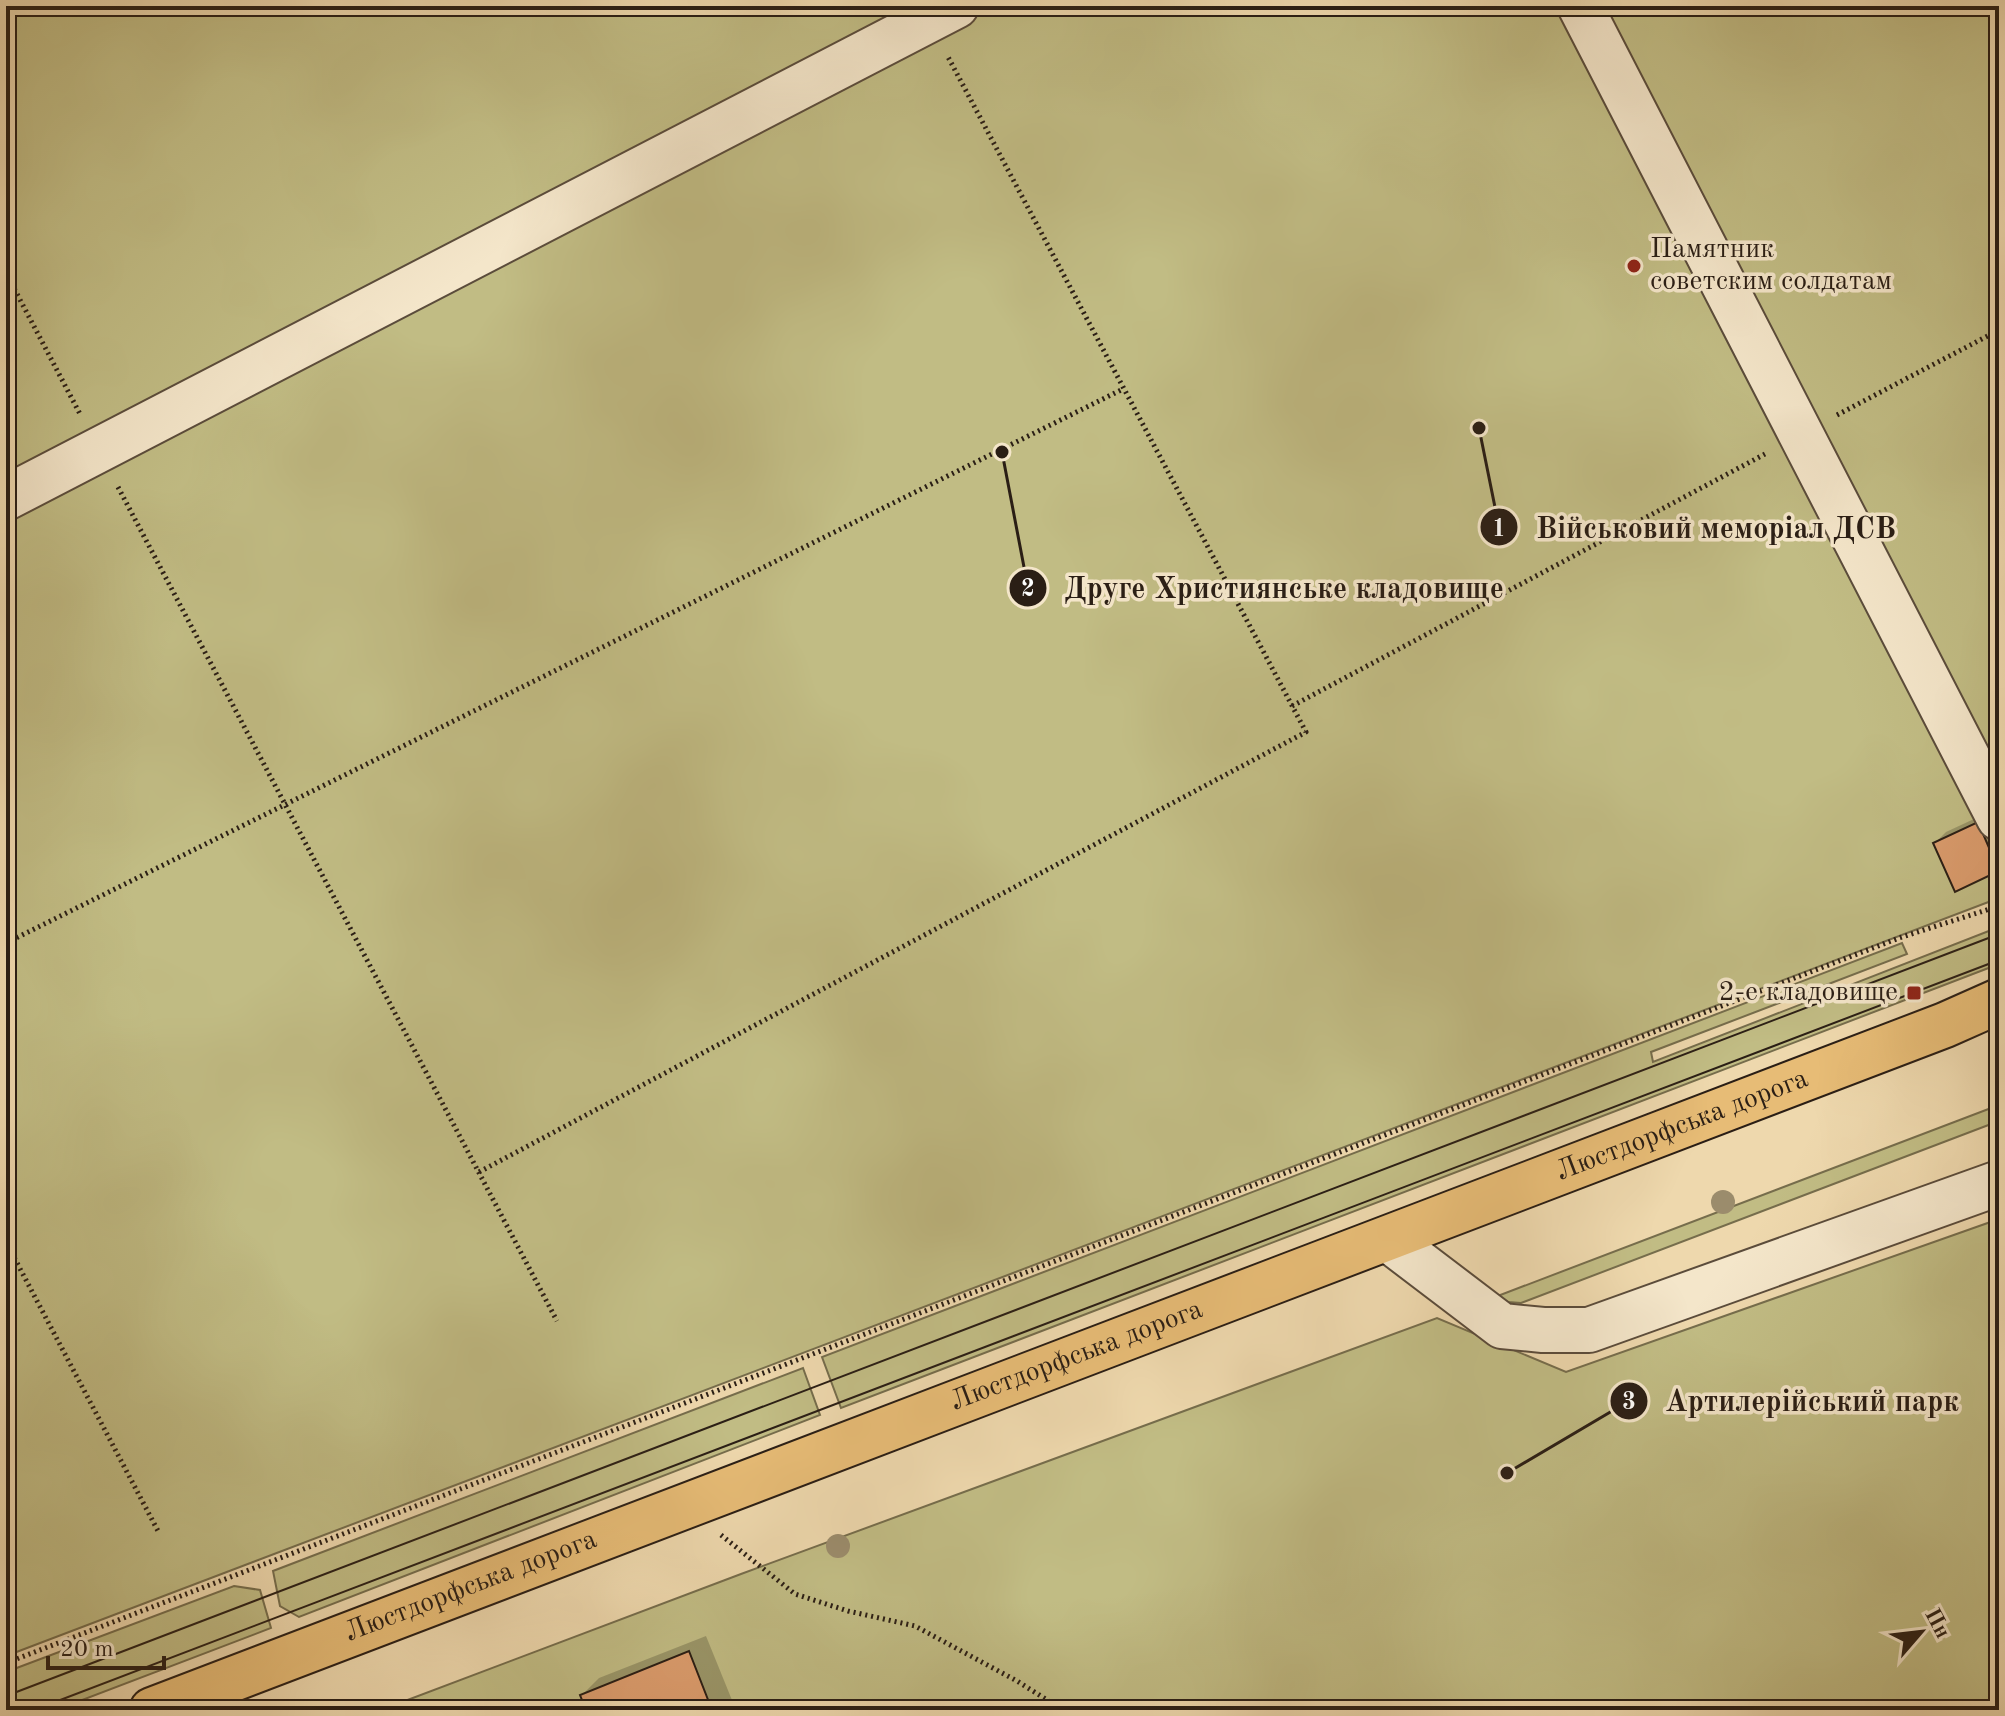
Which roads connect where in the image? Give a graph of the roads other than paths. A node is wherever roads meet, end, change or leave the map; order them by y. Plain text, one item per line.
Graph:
1 (1580, 6) edge
2 (943, 13) edge
3 (6, 498) edge
4 (1999, 818) edge
5 (1999, 1001) edge
6 (1999, 1183) edge
7 (1389, 1240) junction
8 (152, 1710) edge

1 - 4 lane
2 - 3 lane
5 - 7 main road, Люстдорфська дорога
6 - 7 lane
7 - 8 main road, Люстдорфська дорога

